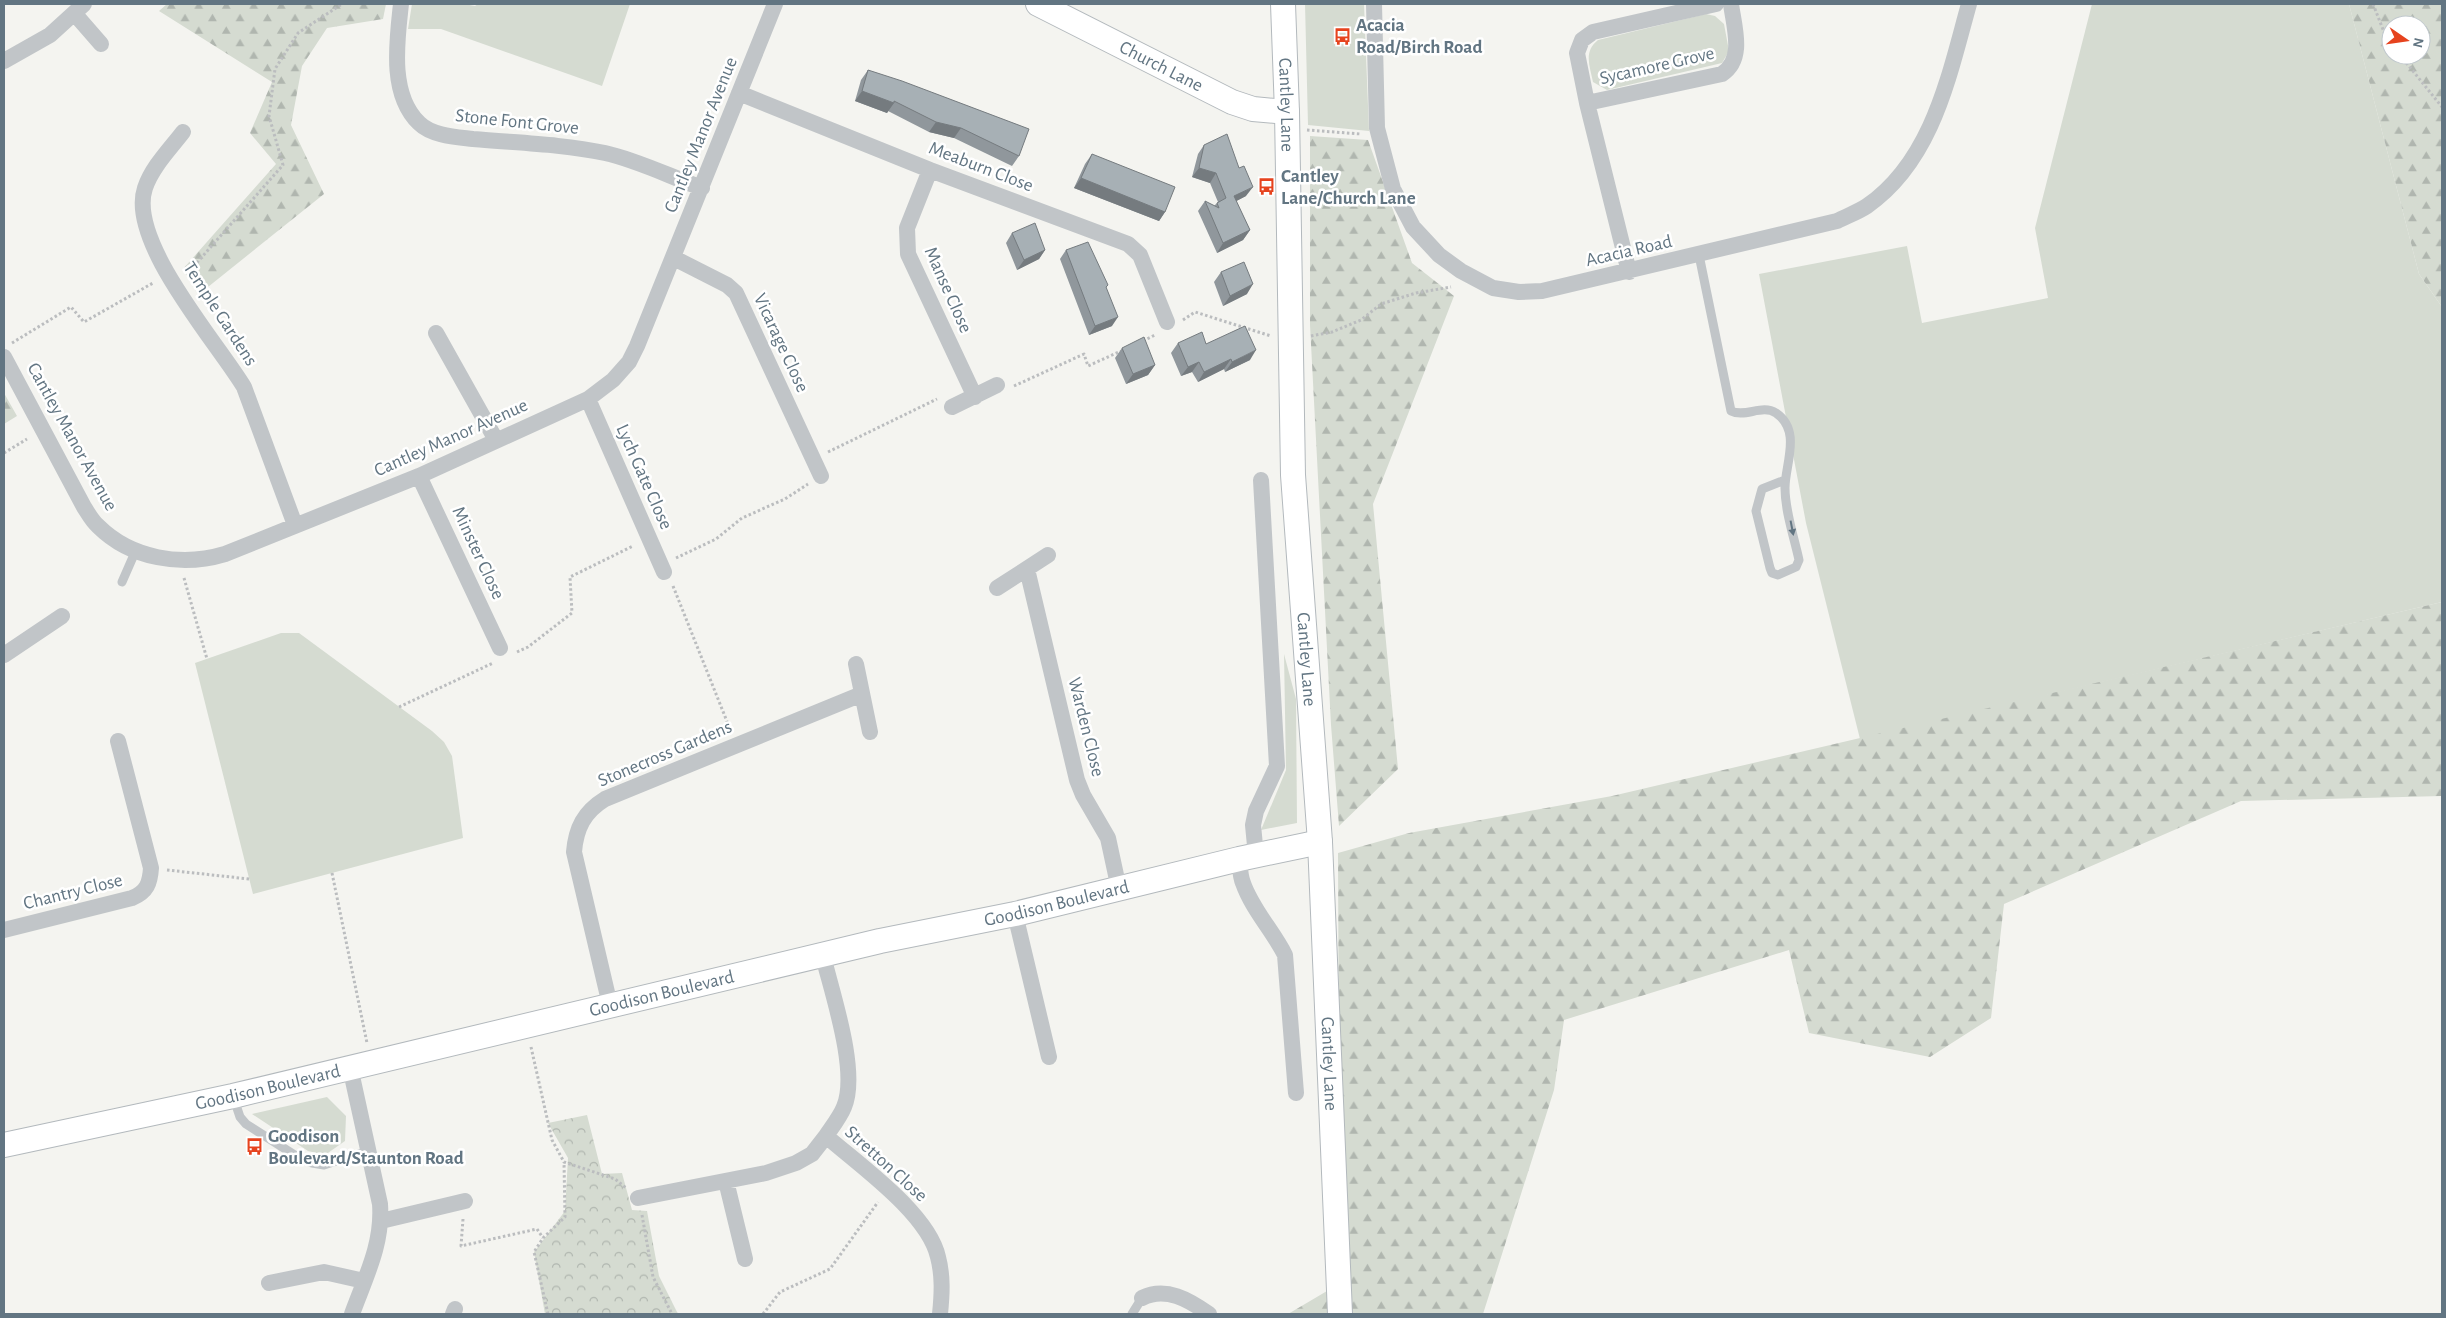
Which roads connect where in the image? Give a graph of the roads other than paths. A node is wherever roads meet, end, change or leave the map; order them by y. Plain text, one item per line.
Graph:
1 (401, 4) edge
2 (774, 4) edge
3 (1038, 4) edge
4 (1283, 4) edge
5 (1374, 4) edge
6 (1716, 4) edge
7 (1731, 4) edge
8 (1969, 4) edge
9 (79, 9) edge
10 (101, 44) dead end
11 (4, 61) edge
12 (739, 93) junction
13 (1587, 103) junction
14 (1287, 120) junction
15 (183, 132) dead end
16 (930, 170) junction
17 (702, 188) junction
18 (1699, 255) junction
19 (674, 258) junction
20 (1628, 272) junction
21 (1169, 325) road end
22 (436, 333) dead end
23 (4, 357) edge
24 (997, 385) road end
25 (975, 397) junction
26 (588, 399) junction
27 (952, 407) road end
28 (496, 440) junction
29 (419, 476) junction
30 (821, 476) road end
31 (1261, 480) dead end
32 (1786, 480) junction
33 (295, 525) junction
34 (136, 550) junction
35 (1048, 555) dead end
36 (1027, 569) junction
37 (664, 572) road end
38 (122, 582) dead end
39 (997, 588) dead end
40 (62, 616) dead end
41 (503, 654) road end
42 (4, 655) edge
43 (856, 664) dead end
44 (862, 694) junction
45 (870, 732) dead end
46 (118, 740) dead end
47 (1320, 842) junction
48 (1247, 858) junction
49 (1119, 889) junction
50 (1015, 914) junction
51 (4, 930) edge
52 (823, 956) junction
53 (610, 1005) junction
54 (1049, 1057) dead end
55 (360, 1064) junction
56 (1296, 1093) dead end
57 (232, 1096) junction
58 (826, 1136) junction
59 (4, 1144) edge
60 (368, 1151) junction
61 (726, 1181) junction
62 (638, 1198) road end
63 (465, 1200) road end
64 (381, 1221) junction
65 (745, 1259) dead end
66 (364, 1281) junction
67 (268, 1282) dead end
68 (1142, 1298) joint
69 (352, 1314) edge
70 (940, 1314) edge
71 (1132, 1314) edge
72 (1209, 1314) edge
73 (1340, 1314) edge

1 - 17 street, Stone Font Grove
2 - 12 street, Cantley Manor Avenue
3 - 14 street, Church Lane
4 - 14 street, Cantley Lane
5 - 20 street, Acacia Road
6 - 13 street, Sycamore Grove
7 - 13 street, Sycamore Grove
8 - 18 street, Acacia Road
9 - 10 street
9 - 11 street
12 - 16 street, Meaburn Close
12 - 17 street, Cantley Manor Avenue
13 - 20 street, Sycamore Grove
14 - 47 street, Cantley Lane
15 - 33 street, Temple Gardens
16 - 21 street, Meaburn Close
16 - 25 street, Manse Close
17 - 19 street, Cantley Manor Avenue
18 - 20 street, Acacia Road
18 - 32 lane
19 - 26 street, Cantley Manor Avenue
19 - 30 street, Vicarage Close
22 - 28 street
23 - 34 street, Cantley Manor Avenue
24 - 25 street
25 - 27 street
26 - 28 street, Cantley Manor Avenue
26 - 37 street, Lych Gate Close
28 - 29 street, Cantley Manor Avenue
29 - 33 street, Cantley Manor Avenue
29 - 41 street, Minster Close
31 - 48 street, Cantley Lane
32 -> 32 lane
33 - 34 street, Cantley Manor Avenue
34 - 38 lane
35 - 36 street
36 - 39 street
36 - 49 street, Warden Close
40 - 42 street
43 - 44 street
44 - 45 street
44 - 53 street, Stonecross Gardens
46 - 51 street, Chantry Close
47 - 48 street, Goodison Boulevard
47 - 73 street, Cantley Lane
48 - 49 street, Goodison Boulevard
48 - 56 street, Cantley Lane
49 - 50 street, Goodison Boulevard
50 - 52 street, Goodison Boulevard
50 - 54 street
52 - 53 street, Goodison Boulevard
52 - 58 street, Stretton Close
53 - 55 street, Goodison Boulevard
55 - 57 street, Goodison Boulevard
55 - 60 street
57 - 59 street, Goodison Boulevard
57 - 60 lane
58 - 61 street
58 - 70 street, Stretton Close
60 - 64 street
61 - 62 street
61 - 65 street
63 - 64 street
64 - 66 street
66 - 67 street
66 - 69 street
68 - 71 lane
68 - 72 street

